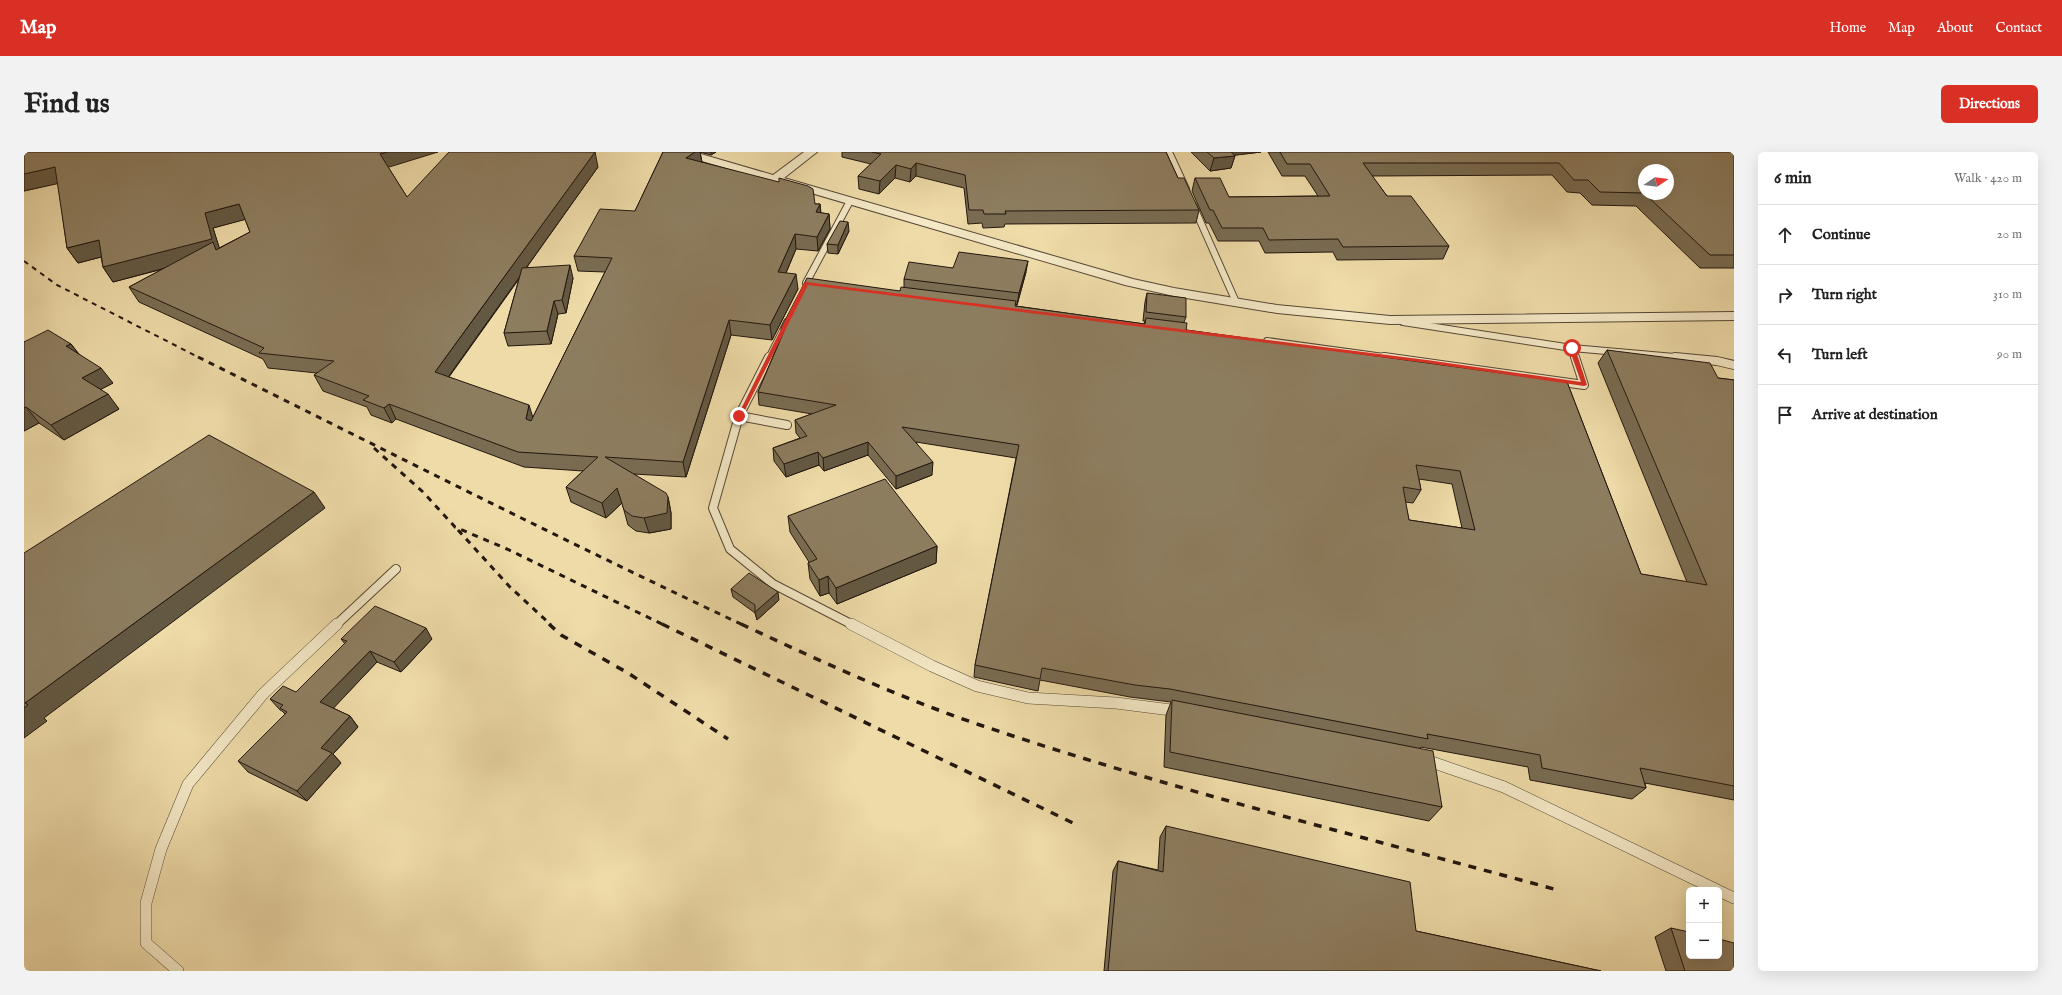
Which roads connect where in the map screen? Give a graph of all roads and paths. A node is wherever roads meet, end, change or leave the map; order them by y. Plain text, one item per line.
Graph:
1 (682, 152) edge
2 (811, 152) edge
3 (1169, 152) edge
4 (775, 179) junction
5 (850, 201) junction
6 (822, 285) edge
7 (1236, 302) junction
8 (792, 311) edge
9 (1734, 316) edge
10 (1390, 320) junction
11 (1261, 340) edge
12 (1572, 348) junction
13 (1734, 365) edge
14 (739, 416) junction
15 (787, 425) dead end
16 (396, 570) dead end
17 (1187, 712) edge
18 (1410, 756) edge
19 (1710, 887) edge
20 (1722, 893) edge
21 (1734, 898) edge
22 (178, 971) edge

1 - 4 street
2 - 4 street
3 - 7 lane
4 - 5 street
5 - 6 lane
5 - 7 street
7 - 10 street
8 - 14 lane
9 - 10 street
10 - 12 lane
11 - 12 lane
12 - 13 lane
14 - 15 lane
14 - 17 lane
16 - 22 lane
18 - 19 lane
20 - 21 lane

